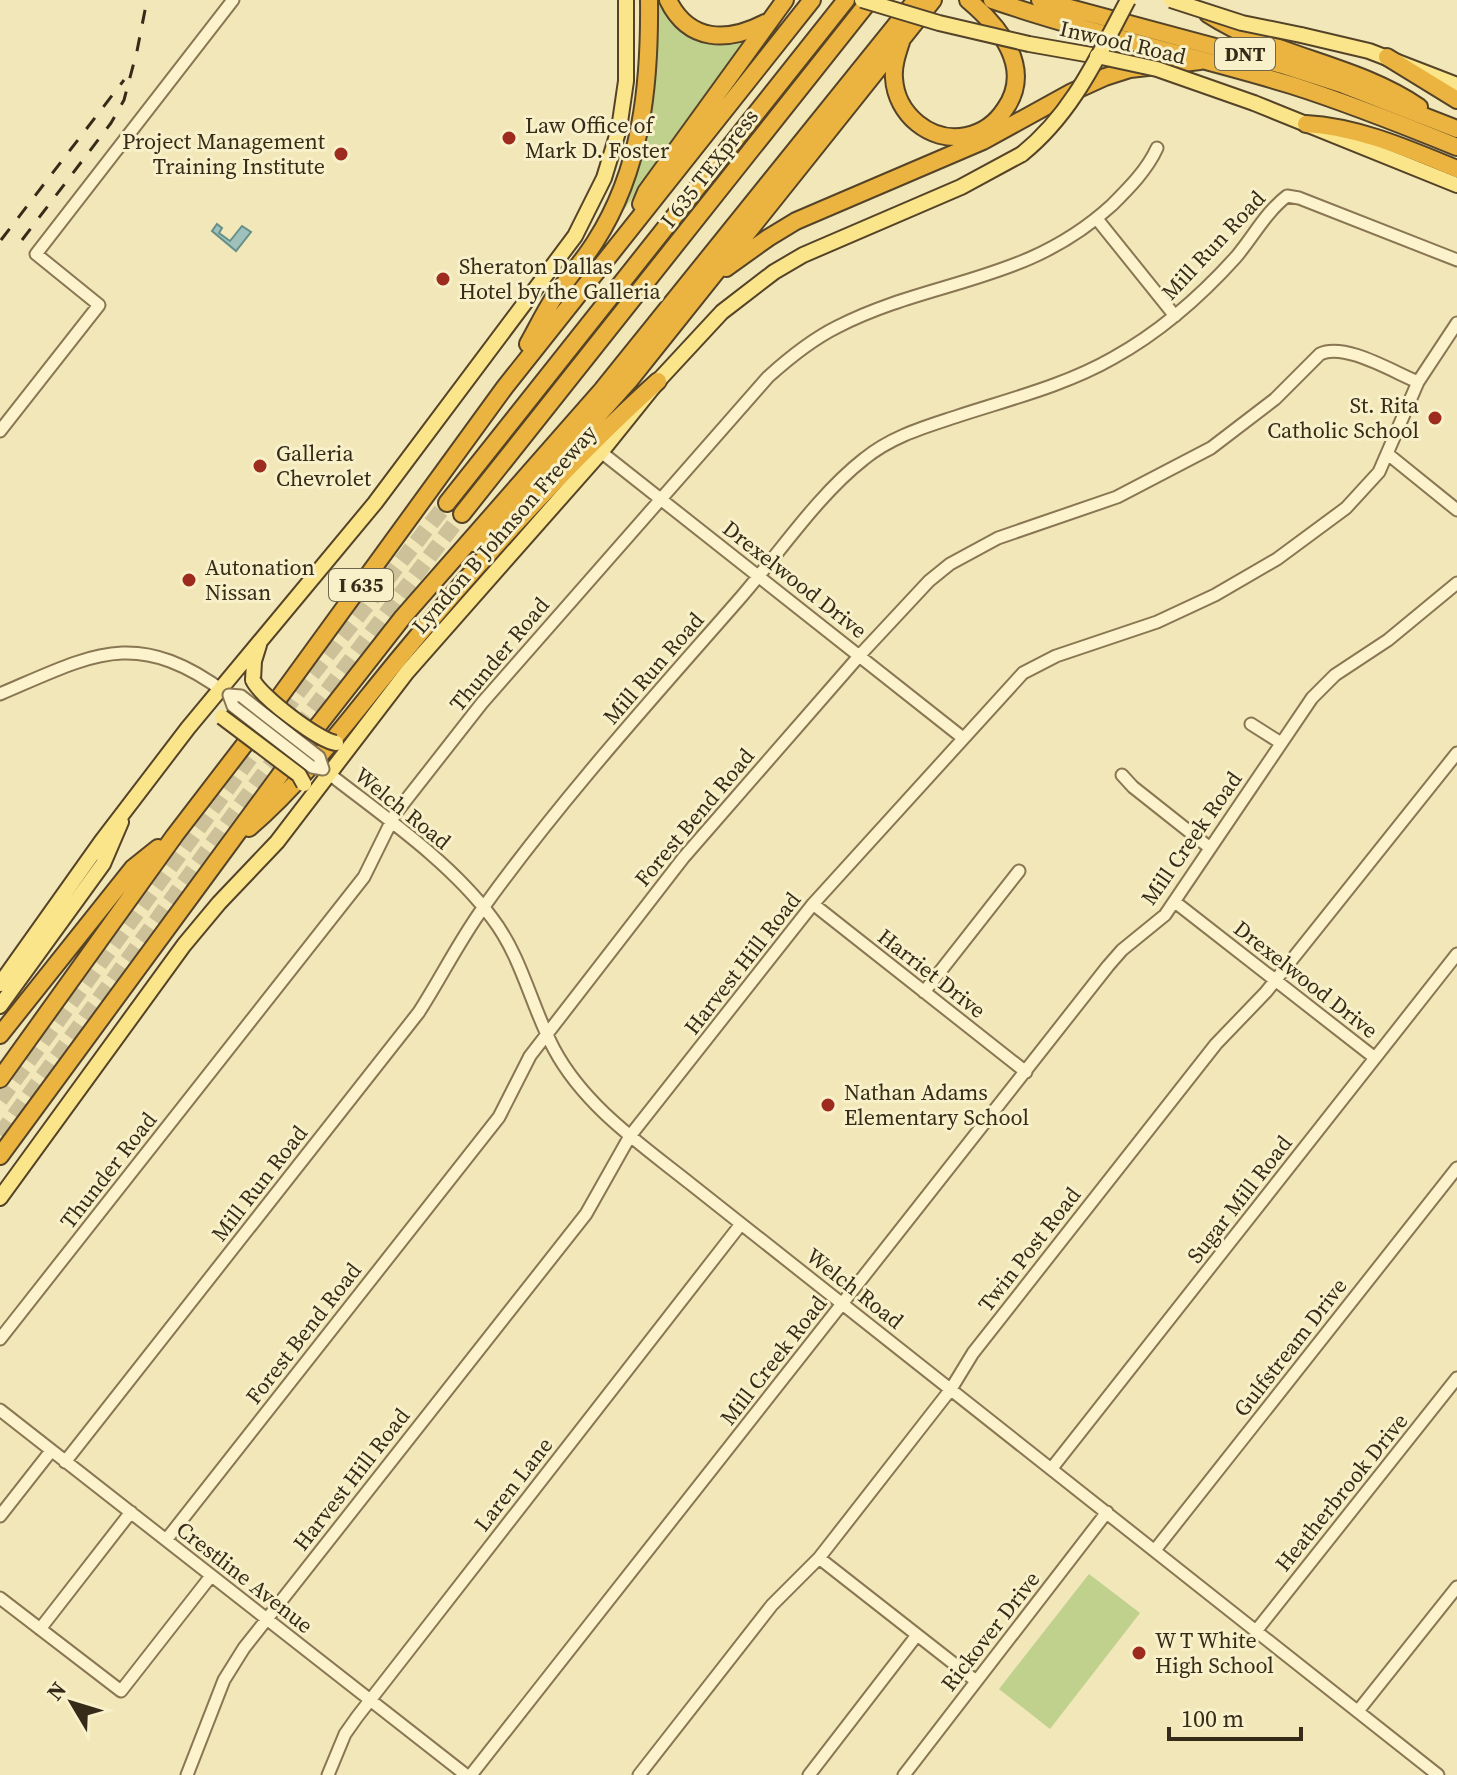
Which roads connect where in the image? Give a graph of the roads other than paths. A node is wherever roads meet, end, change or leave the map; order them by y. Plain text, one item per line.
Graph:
1 (233, 0) edge
2 (626, 0) edge
3 (649, 0) edge
4 (668, 0) edge
5 (785, 0) edge
6 (812, 0) edge
7 (846, 0) edge
8 (862, 0) edge
9 (870, 0) edge
10 (968, 0) edge
11 (992, 0) edge
12 (1040, 0) edge
13 (1128, 0) edge
14 (1171, 0) edge
15 (1191, 0) edge
16 (927, 1) edge
17 (767, 23) junction
18 (901, 41) junction
19 (1097, 56) junction
20 (1387, 57) junction
21 (1200, 61) junction
22 (1457, 85) edge
23 (1457, 100) edge
24 (1306, 124) junction
25 (1451, 127) edge
26 (1457, 147) edge
27 (1157, 148) dead end
28 (1457, 169) edge
29 (1457, 185) edge
30 (1097, 219) junction
31 (629, 231) junction
32 (1457, 260) edge
33 (708, 283) junction
34 (1175, 316) junction
35 (1457, 323) edge
36 (658, 381) junction
37 (1418, 382) junction
38 (505, 387) junction
39 (0, 431) edge
40 (601, 452) junction
41 (1389, 455) junction
42 (660, 499) junction
43 (447, 503) tunnel mouth
44 (1457, 510) edge
45 (462, 514) tunnel mouth
46 (458, 552) junction
47 (759, 576) junction
48 (1457, 583) edge
49 (265, 634) junction
50 (860, 655) junction
51 (225, 692) junction
52 (0, 694) edge
53 (1251, 724) dead end
54 (188, 728) junction
55 (963, 738) junction
56 (355, 740) junction
57 (1281, 743) junction
58 (1457, 753) edge
59 (326, 772) junction
60 (1122, 775) dead end
61 (123, 814) junction
62 (294, 822) junction
63 (391, 823) junction
64 (175, 835) junction
65 (226, 847) junction
66 (1210, 848) junction
67 (1019, 871) dead end
68 (1175, 902) junction
69 (813, 904) junction
70 (484, 907) junction
71 (1457, 954) edge
72 (1275, 981) junction
73 (0, 984) edge
74 (924, 992) junction
75 (0, 1006) edge
76 (547, 1033) junction
77 (0, 1035) edge
78 (1375, 1058) junction
79 (1026, 1072) junction
80 (0, 1079) edge
81 (630, 1136) junction
82 (0, 1156) edge
83 (1457, 1168) edge
84 (0, 1198) edge
85 (741, 1224) junction
86 (842, 1304) junction
87 (0, 1339) edge
88 (1457, 1378) edge
89 (951, 1389) junction
90 (0, 1410) edge
91 (51, 1451) junction
92 (65, 1462) junction
93 (1052, 1468) junction
94 (131, 1512) junction
95 (1107, 1512) junction
96 (0, 1516) edge
97 (166, 1540) junction
98 (1155, 1550) junction
99 (819, 1558) junction
100 (211, 1576) junction
101 (1457, 1587) edge
102 (0, 1598) edge
103 (266, 1619) junction
104 (40, 1629) junction
105 (1256, 1631) junction
106 (917, 1635) junction
107 (976, 1681) junction
108 (370, 1700) junction
109 (1358, 1711) junction
110 (187, 1775) edge
111 (328, 1775) edge
112 (468, 1775) edge
113 (639, 1775) edge
114 (809, 1775) edge
115 (904, 1775) edge
116 (1438, 1775) edge

1 - 39 street
2 - 49 main road
3 - 38 highway
4 - 17 highway
5 - 17 highway
6 - 31 highway, I 635
7 - 43 highway, I 635 TEXpress
8 - 19 main road, Inwood Road, bridge
9 - 45 highway, I 635 TEXpress
10 - 18 highway
11 - 21 highway, DNT
12 - 25 highway, DNT
13 - 19 main road, Lyndon B Johnson Freeway, bridge
14 - 20 main road, bridge
15 - 25 highway
16 - 18 highway
16 - 46 highway, Lyndon B Johnson Freeway / I 635
17 - 31 highway
18 - 33 highway
19 - 24 main road, Inwood Road, bridge
19 - 36 main road, Lyndon B Johnson Freeway, bridge
20 - 22 main road
20 - 23 highway
21 - 26 highway, DNT
21 - 33 highway
24 - 28 highway
24 - 29 main road, Inwood Road
27 - 30 street, Thunder Road
30 - 34 street
30 - 42 street, Thunder Road
31 - 38 highway, I 635
32 - 34 street, Mill Run Road
33 - 46 highway
34 - 47 street, Mill Run Road
35 - 37 street, Harvest Hill Road
36 - 40 main road, Lyndon B Johnson Freeway
36 - 65 highway
37 - 41 street, Harvest Hill Road
37 - 50 street, Forest Bend Road
38 - 64 highway, I 635
40 - 42 street, Drexelwood Drive
40 - 56 main road, Lyndon B Johnson Freeway
41 - 44 street
41 - 55 street, Harvest Hill Road
42 - 47 street, Drexelwood Drive
42 - 63 street, Thunder Road
46 - 65 highway, Lyndon B Johnson Freeway / I 635
47 - 50 street, Drexelwood Drive
47 - 70 street, Mill Run Road
48 - 57 street, Mill Creek Road
49 - 51 main road
49 - 56 main road, bridge
50 - 55 street, Drexelwood Drive
50 - 76 street, Forest Bend Road
51 - 52 street, Welch Road
51 - 54 main road
51 - 59 street, Welch Road, bridge
53 - 57 street
54 - 61 main road
54 - 62 main road, bridge
55 - 69 street, Harvest Hill Road
56 - 59 main road, Lyndon B Johnson Freeway
57 - 66 street, Mill Creek Road
58 - 72 street, Twin Post Road
59 - 62 main road, Lyndon B Johnson Freeway
59 - 63 street, Welch Road
60 - 66 street
61 - 73 main road
61 - 75 main road
62 - 84 main road, Lyndon B Johnson Freeway
63 - 70 street, Welch Road
63 - 87 street, Thunder Road
64 - 77 highway
64 - 80 highway, I 635
65 - 82 highway, Lyndon B Johnson Freeway / I 635
66 - 68 street, Mill Creek Road
67 - 74 street
68 - 72 street, Drexelwood Drive
68 - 79 street, Mill Creek Road
69 - 74 street, Harriet Drive
69 - 81 street, Harvest Hill Road
70 - 76 street, Welch Road
70 - 92 street, Mill Run Road
71 - 78 street, Sugar Mill Road
72 - 78 street, Drexelwood Drive
72 - 89 street, Twin Post Road
74 - 79 street, Harriet Drive
76 - 81 street, Welch Road
76 - 97 street, Forest Bend Road
78 - 93 street, Sugar Mill Road
79 - 86 street, Mill Creek Road
81 - 85 street, Welch Road
81 - 103 street, Harvest Hill Road
83 - 98 street, Gulfstream Drive
85 - 86 street, Welch Road
85 - 108 street, Laren Lane
86 - 89 street, Welch Road
86 - 112 street, Mill Creek Road
88 - 105 street, Heatherbrook Drive
89 - 93 street, Welch Road
89 - 99 street, Twin Post Road
90 - 91 street, Crestline Avenue
91 - 92 street, Crestline Avenue
91 - 96 street
92 - 94 street, Crestline Avenue
93 - 95 street, Welch Road
94 - 97 street, Crestline Avenue
94 - 104 street
95 - 98 street, Welch Road
95 - 107 street, Rickover Drive
97 - 100 street, Crestline Avenue
98 - 105 street, Welch Road
99 - 106 street
99 - 113 street, Twin Post Road
100 - 103 street, Crestline Avenue
100 - 104 street
101 - 109 street
102 - 104 street
103 - 108 street, Crestline Avenue
103 - 110 street, Harvest Hill Road
105 - 109 street, Welch Road
106 - 107 street
106 - 114 street
107 - 115 street, Rickover Drive
108 - 111 street, Laren Lane
108 - 112 street, Crestline Avenue
109 - 116 street, Welch Road

